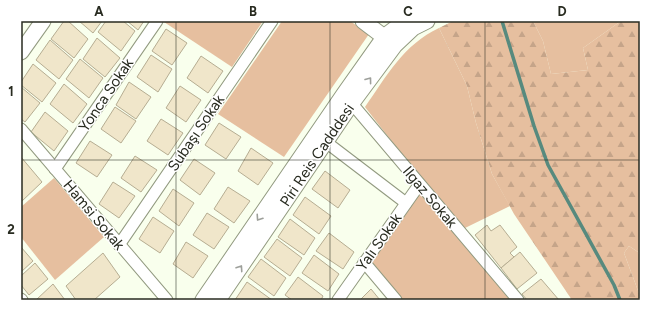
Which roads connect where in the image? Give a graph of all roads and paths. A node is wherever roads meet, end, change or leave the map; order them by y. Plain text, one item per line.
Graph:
1 (43, 21) edge
2 (157, 21) edge
3 (272, 21) edge
4 (363, 21) edge
5 (405, 21) edge
6 (426, 21) edge
7 (390, 41) junction
8 (21, 52) edge
9 (348, 98) junction
10 (21, 129) edge
11 (326, 142) junction
12 (55, 169) junction
13 (419, 184) junction
14 (406, 203) junction
15 (119, 245) junction
16 (364, 262) junction
17 (167, 300) edge
18 (203, 300) edge
19 (218, 300) edge
20 (338, 300) edge
21 (396, 300) edge
22 (518, 300) edge

1 - 8 main road
2 - 12 street, Yonca Sokak
3 - 15 street, Subaşı Sokak
4 - 7 main road
5 - 7 main road, Piri Reis Cadddesi
6 - 7 main road, Piri Reis Cadddesi
7 - 9 main road, Piri Reis Cadddesi
9 - 11 main road, Piri Reis Cadddesi
9 - 13 street, Ilgaz Sokak
9 -> 18 main road, Piri Reis Cadddesi
10 - 12 street, Hamsi Sokak
11 - 14 street
19 -> 11 main road, Piri Reis Cadddesi
12 - 15 street, Hamsi Sokak
13 - 14 street, Yalı Sokak
13 - 22 street, Ilgaz Sokak
14 - 16 street, Yalı Sokak
15 - 17 street, Hamsi Sokak
16 - 20 street, Yalı Sokak
16 - 21 street

